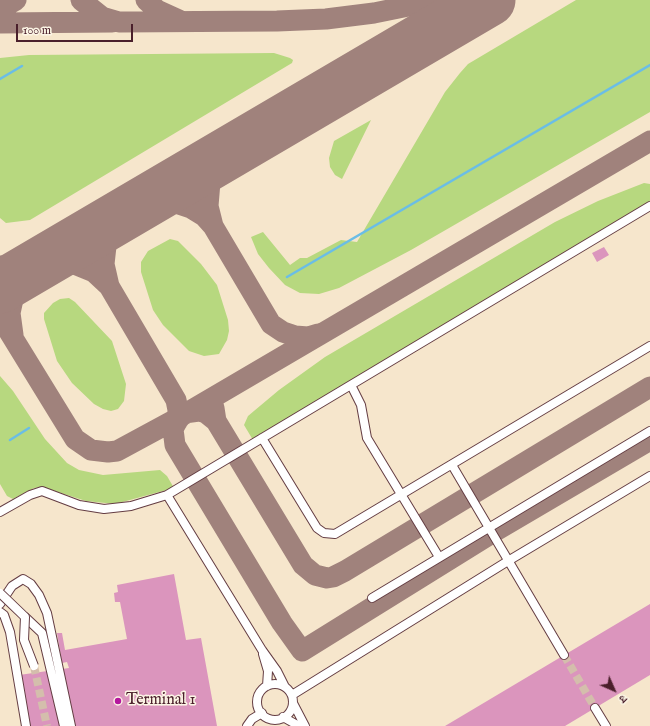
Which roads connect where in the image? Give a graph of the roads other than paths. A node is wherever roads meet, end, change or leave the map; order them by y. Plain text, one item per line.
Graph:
1 (650, 207) edge
2 (650, 346) edge
3 (351, 385) junction
4 (650, 431) edge
5 (262, 438) junction
6 (452, 465) junction
7 (650, 476) edge
8 (167, 495) junction
9 (402, 495) junction
10 (0, 512) edge
11 (489, 528) junction
12 (439, 557) junction
13 (508, 561) junction
14 (0, 593) edge
15 (372, 598) dead end
16 (0, 604) edge
17 (0, 612) edge
18 (24, 617) junction
19 (262, 650) junction
20 (564, 655) tunnel mouth
21 (34, 666) tunnel mouth
22 (267, 686) junction
23 (285, 687) junction
24 (292, 699) junction
25 (595, 708) tunnel mouth
26 (262, 713) junction
27 (283, 717) junction
28 (26, 726) edge
29 (64, 726) edge
30 (72, 726) edge
31 (248, 726) edge
32 (299, 726) edge
33 (305, 726) edge
34 (606, 726) edge

1 - 3 street
2 - 6 street
3 - 5 street
3 - 9 street
4 - 11 street
5 - 8 street
5 - 9 street
6 - 9 street
6 - 11 street
7 - 13 street
8 - 10 street
8 - 19 street
9 - 12 street
11 - 12 street
11 - 13 street
12 - 15 street
13 - 20 street
13 - 24 street
14 - 18 street, bridge
16 - 30 street
17 - 28 street
18 - 21 street, bridge
18 - 29 street
19 - 22 street
19 - 23 street
22 - 23 street
22 - 26 street
23 - 24 street
24 - 27 street
24 - 33 street
25 - 34 street
26 - 27 street
26 - 31 street
27 - 32 street

